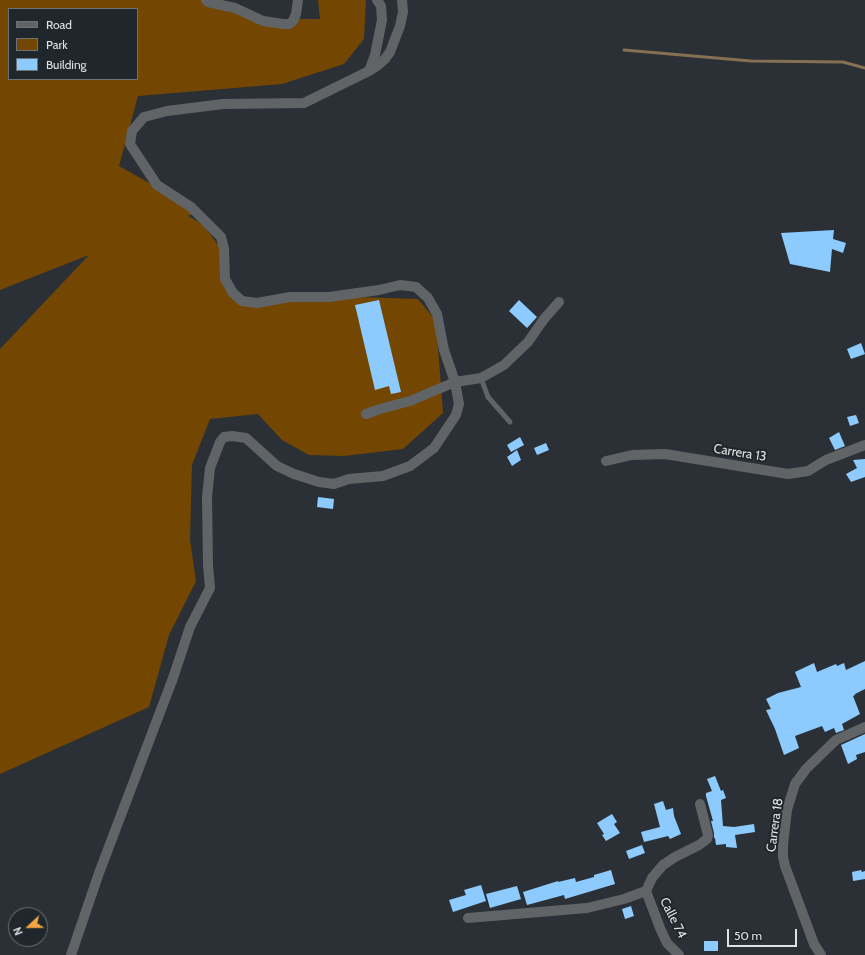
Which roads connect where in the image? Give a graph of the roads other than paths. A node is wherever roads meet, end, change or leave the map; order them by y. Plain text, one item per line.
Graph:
1 (206, 0) edge
2 (298, 0) edge
3 (377, 0) edge
4 (402, 0) edge
5 (368, 71) junction
6 (559, 302) dead end
7 (481, 378) junction
8 (455, 382) junction
9 (366, 414) dead end
10 (510, 422) dead end
11 (865, 445) edge
12 (606, 461) dead end
13 (865, 727) edge
14 (700, 804) dead end
15 (646, 891) junction
16 (468, 918) dead end
17 (71, 955) edge
18 (679, 955) edge
19 (821, 955) edge

1 - 2 street
3 - 5 street
4 - 5 street
5 - 8 street
6 - 7 street
7 - 8 street
7 - 10 lane
8 - 9 street
8 - 17 street
11 - 12 street, Carrera 13
13 - 19 street, Carrera 18
14 - 15 street
15 - 16 street
15 - 18 street, Calle 74

